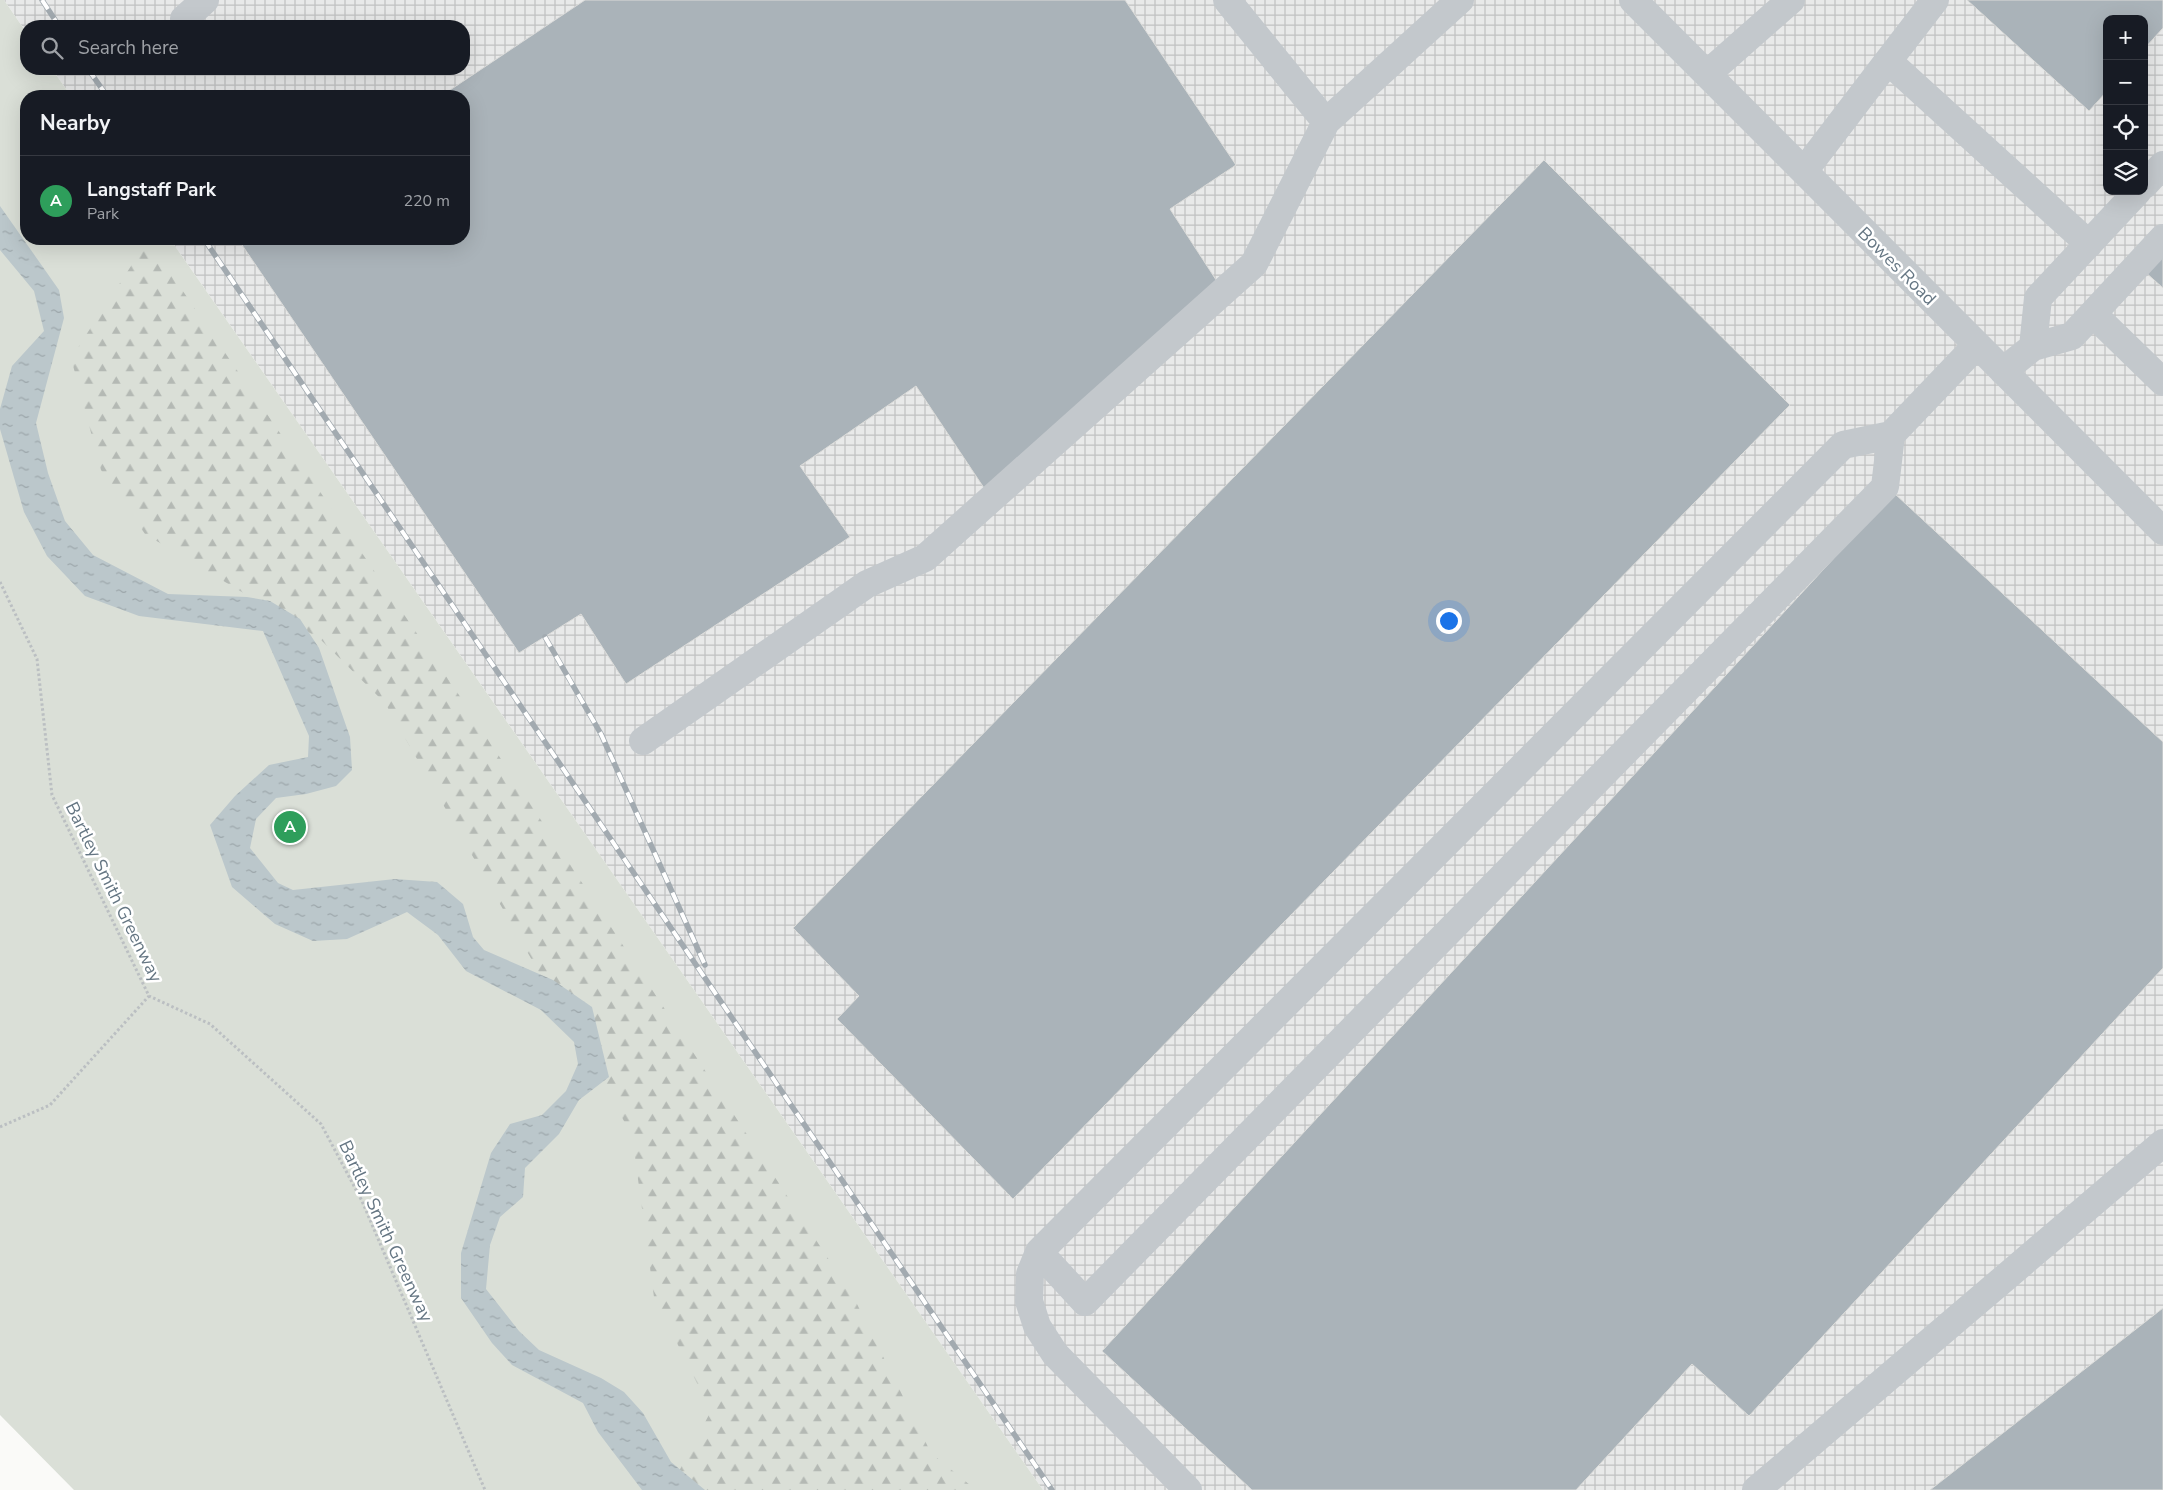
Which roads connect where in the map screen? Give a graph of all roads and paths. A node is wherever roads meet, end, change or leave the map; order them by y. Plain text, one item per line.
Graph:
1 (205, 0) edge
2 (1227, 0) edge
3 (1460, 0) edge
4 (1632, 0) edge
5 (1934, 0) edge
6 (1789, 1) edge
7 (184, 19) dead end
8 (1888, 61) junction
9 (1707, 74) junction
10 (1326, 122) junction
11 (2163, 165) edge
12 (1804, 171) junction
13 (2148, 181) edge
14 (2134, 195) edge
15 (2163, 238) edge
16 (2089, 244) junction
17 (2093, 314) junction
18 (1976, 346) junction
19 (2033, 346) junction
20 (2002, 371) junction
21 (2163, 382) edge
22 (1891, 435) junction
23 (2163, 531) edge
24 (0, 582) edge
25 (643, 741) dead end
26 (149, 996) junction
27 (0, 1127) edge
28 (2163, 1143) edge
29 (1039, 1252) junction
30 (485, 1490) edge
31 (1188, 1490) edge
32 (1756, 1490) edge

1 - 7 street
2 - 10 street
3 - 10 street
4 - 9 street, Bowes Road
5 - 8 street
6 - 9 street
8 - 12 street
8 - 16 street
9 - 12 street, Bowes Road
10 - 25 street
11 - 13 street
12 - 18 street, Bowes Road
14 - 16 street
15 - 17 street
16 - 19 street
17 - 19 street
17 - 21 street
18 - 20 street, Bowes Road
18 - 22 street
19 - 20 street
20 - 23 street, Bowes Road
22 - 29 street
22 - 29 street
24 - 26 path, Bartley Smith Greenway
26 - 27 path
26 - 30 path, Bartley Smith Greenway
28 - 32 street
29 - 31 street

